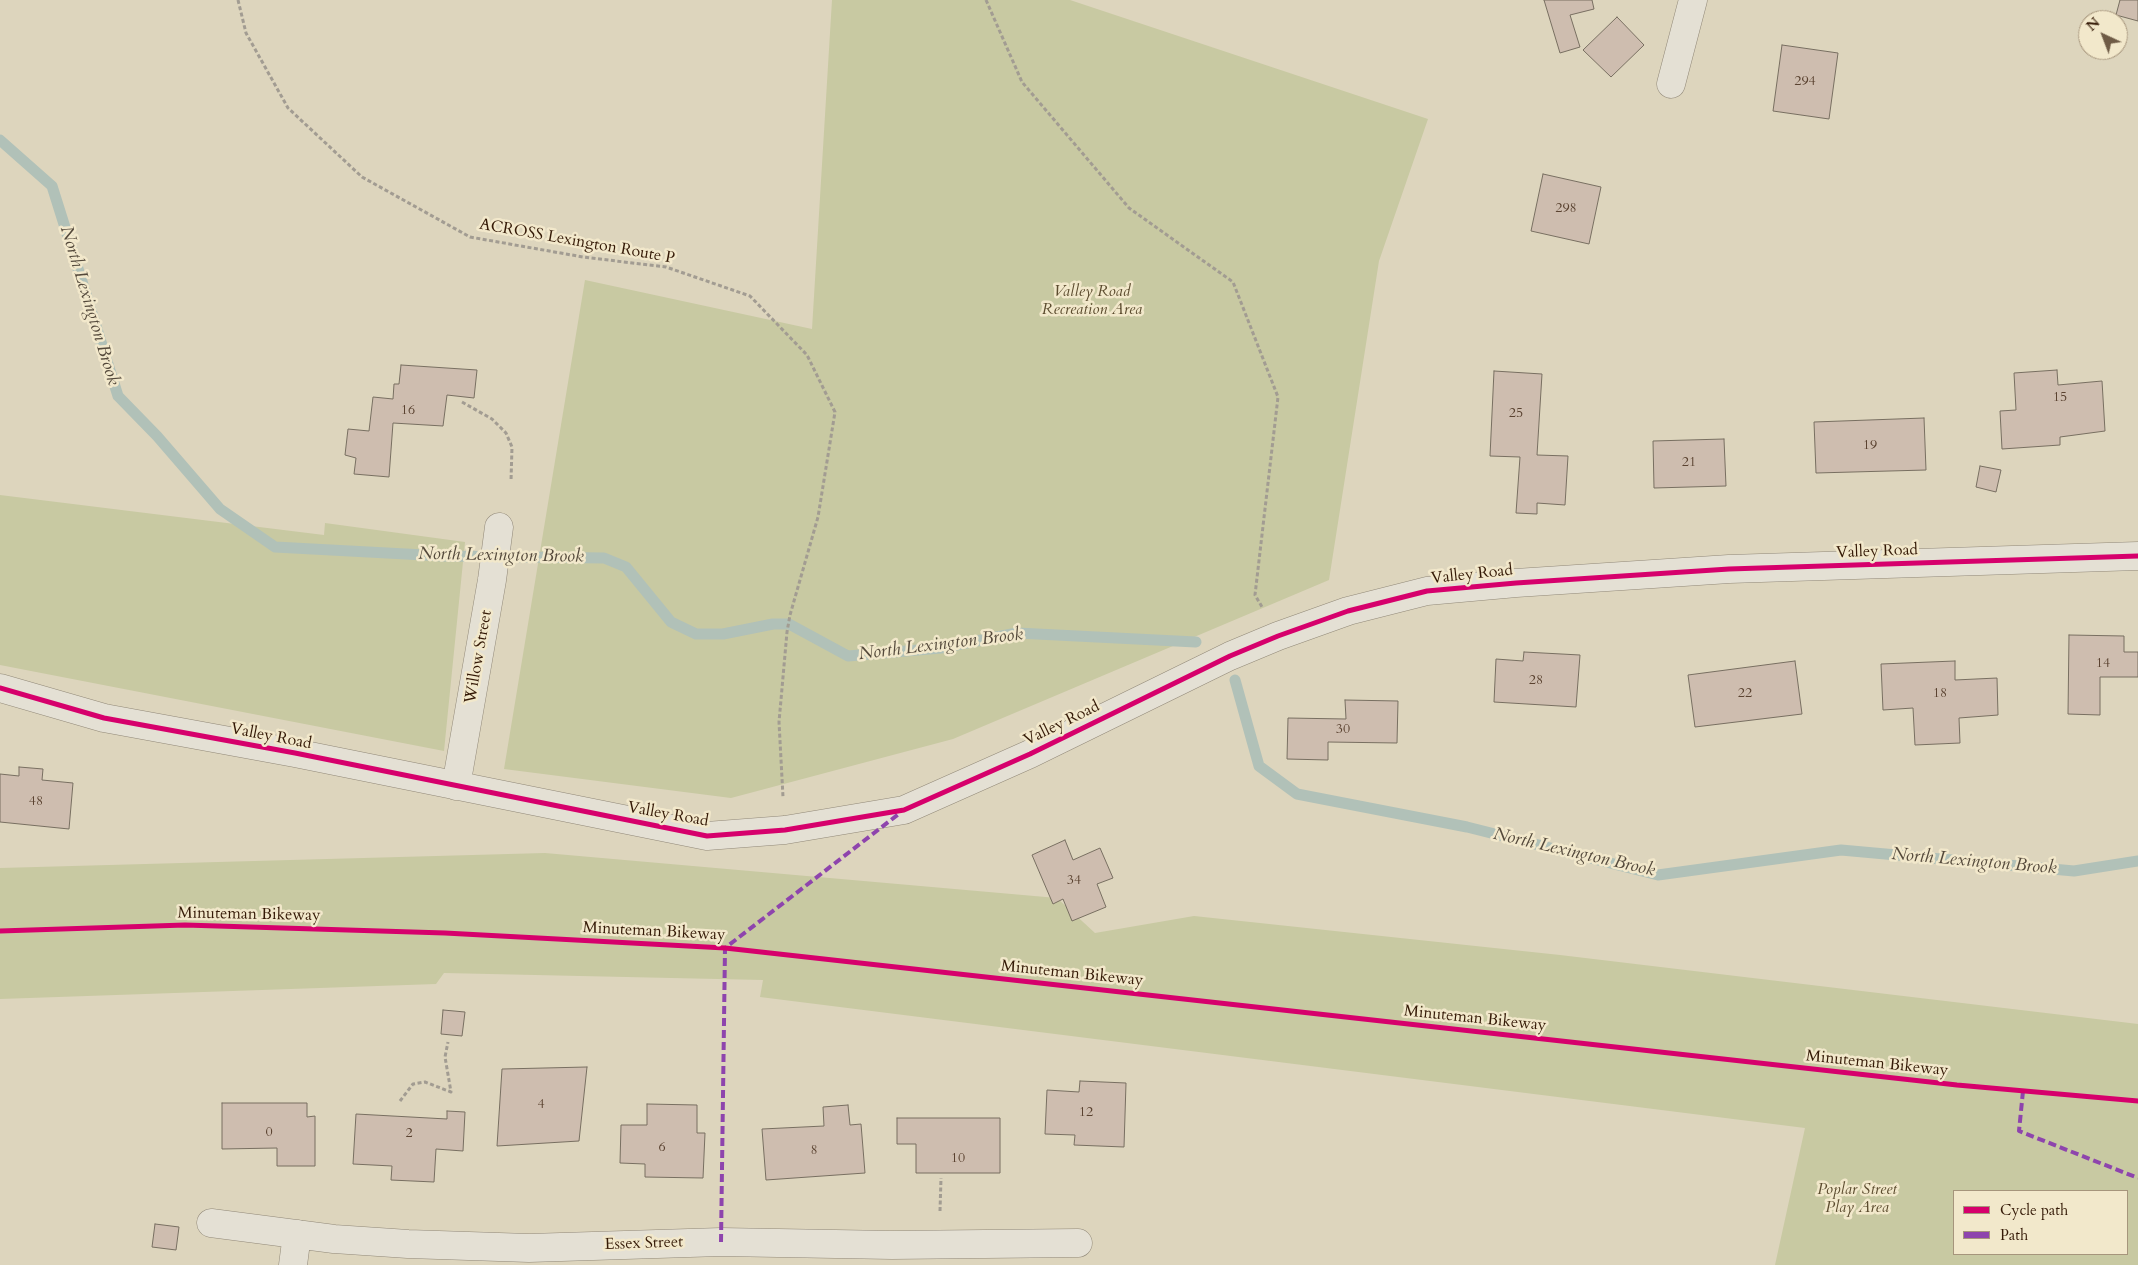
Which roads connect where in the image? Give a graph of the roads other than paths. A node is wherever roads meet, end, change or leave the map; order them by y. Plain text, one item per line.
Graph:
1 (1692, 0) edge
2 (1671, 84) dead end
3 (498, 526) dead end
4 (2138, 556) edge
5 (0, 688) edge
6 (456, 786) junction
7 (211, 1223) dead end
8 (297, 1234) junction
9 (1078, 1243) dead end
10 (892, 1255) edge
11 (293, 1265) edge

1 - 2 street
3 - 6 street, Willow Street
4 - 6 street, Valley Road
5 - 6 street, Valley Road
7 - 8 street, Essex Street
8 - 10 street, Essex Street
8 - 11 street
9 - 10 street, Essex Street

